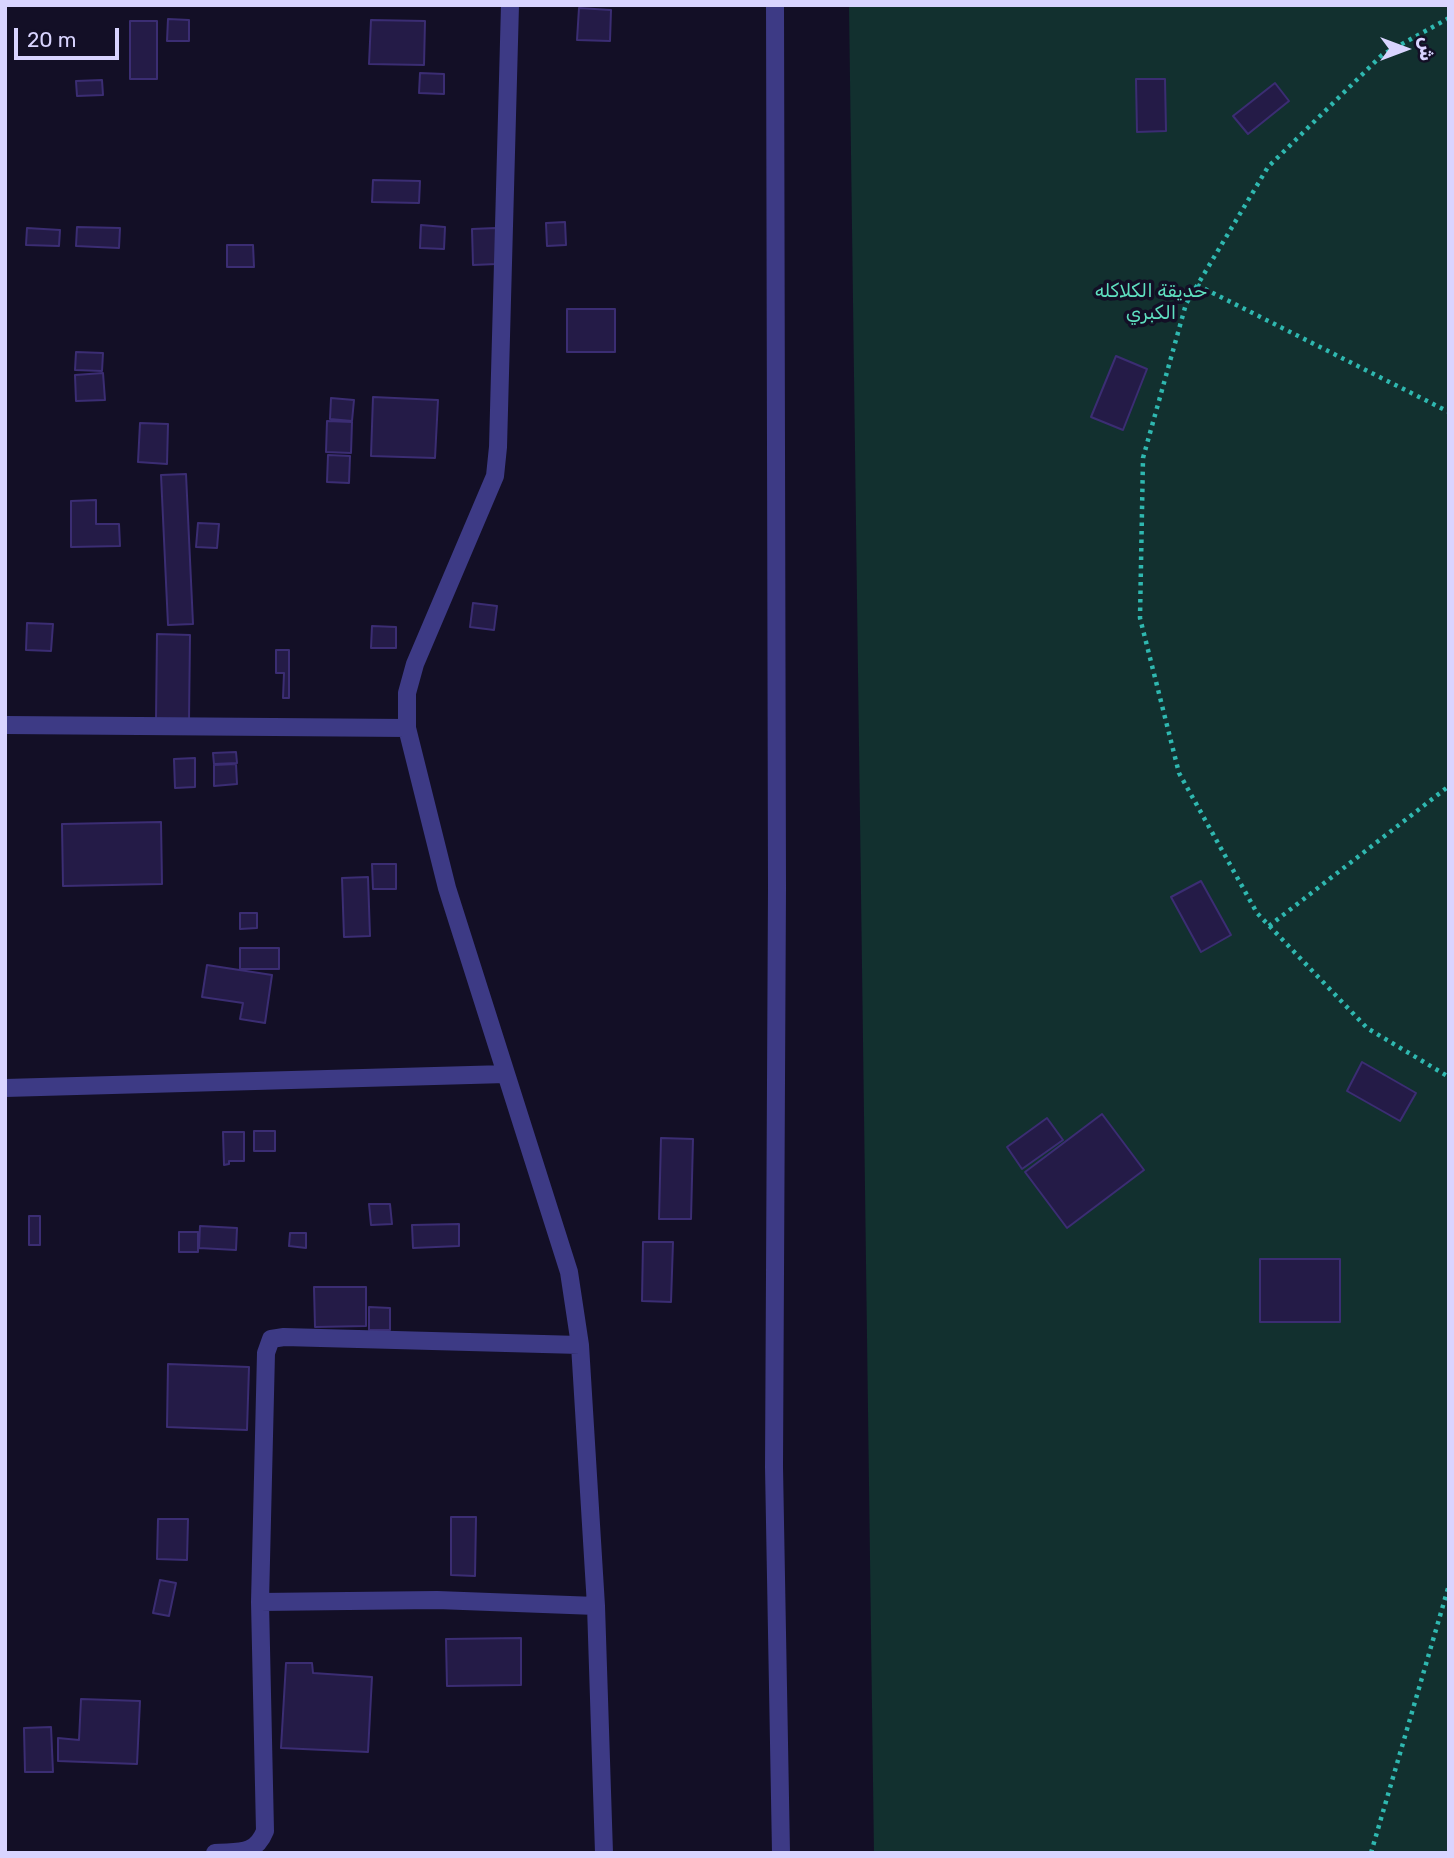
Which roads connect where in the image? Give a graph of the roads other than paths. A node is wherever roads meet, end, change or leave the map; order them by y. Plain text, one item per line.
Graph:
1 (510, 5) edge
2 (775, 5) edge
3 (5, 725) edge
4 (407, 728) junction
5 (506, 1074) junction
6 (5, 1088) edge
7 (580, 1345) junction
8 (260, 1602) junction
9 (596, 1606) junction
10 (215, 1853) edge
11 (604, 1853) edge
12 (781, 1853) edge

1 - 4 street
2 - 12 street
3 - 4 street
4 - 5 street
5 - 6 street
5 - 7 street
7 - 8 street
7 - 9 street
8 - 9 street
8 - 10 street
9 - 11 street

